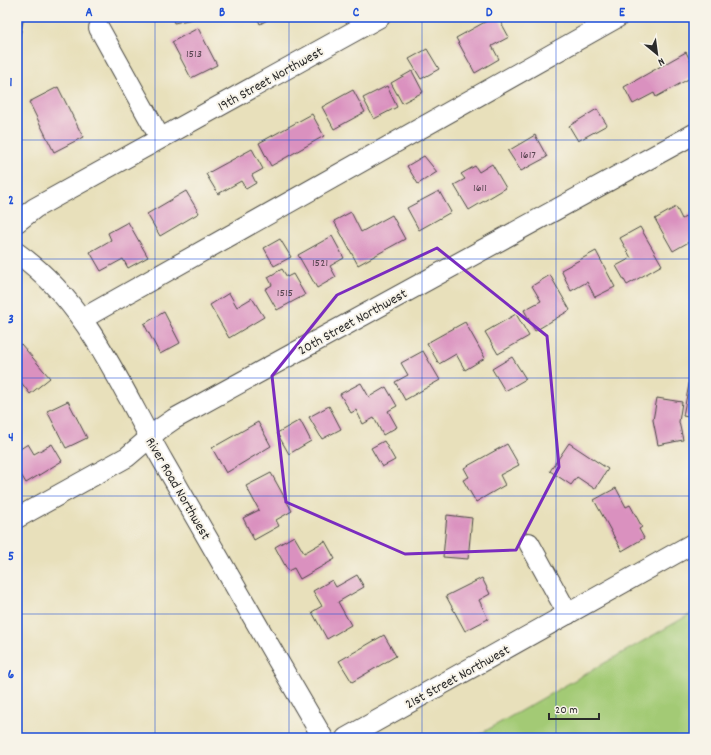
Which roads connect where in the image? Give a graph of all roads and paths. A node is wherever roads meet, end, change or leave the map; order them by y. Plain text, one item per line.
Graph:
1 (380, 17) edge
2 (618, 17) edge
3 (98, 28) dead end
4 (694, 134) edge
5 (160, 138) junction
6 (17, 222) edge
7 (17, 253) edge
8 (82, 319) junction
9 (150, 438) junction
10 (19, 513) edge
11 (529, 543) dead end
12 (694, 543) edge
13 (568, 614) junction
14 (322, 738) edge
15 (346, 738) edge

1 - 5 street, 19th Street Northwest
2 - 8 street
3 - 5 street
4 - 9 street, 20th Street Northwest
5 - 6 street, 19th Street Northwest
7 - 8 street, River Road Northwest
8 - 9 street, River Road Northwest
9 - 10 street, 20th Street Northwest
9 - 14 street, River Road Northwest
11 - 13 street
12 - 13 street, 21st Street Northwest
13 - 15 street, 21st Street Northwest

